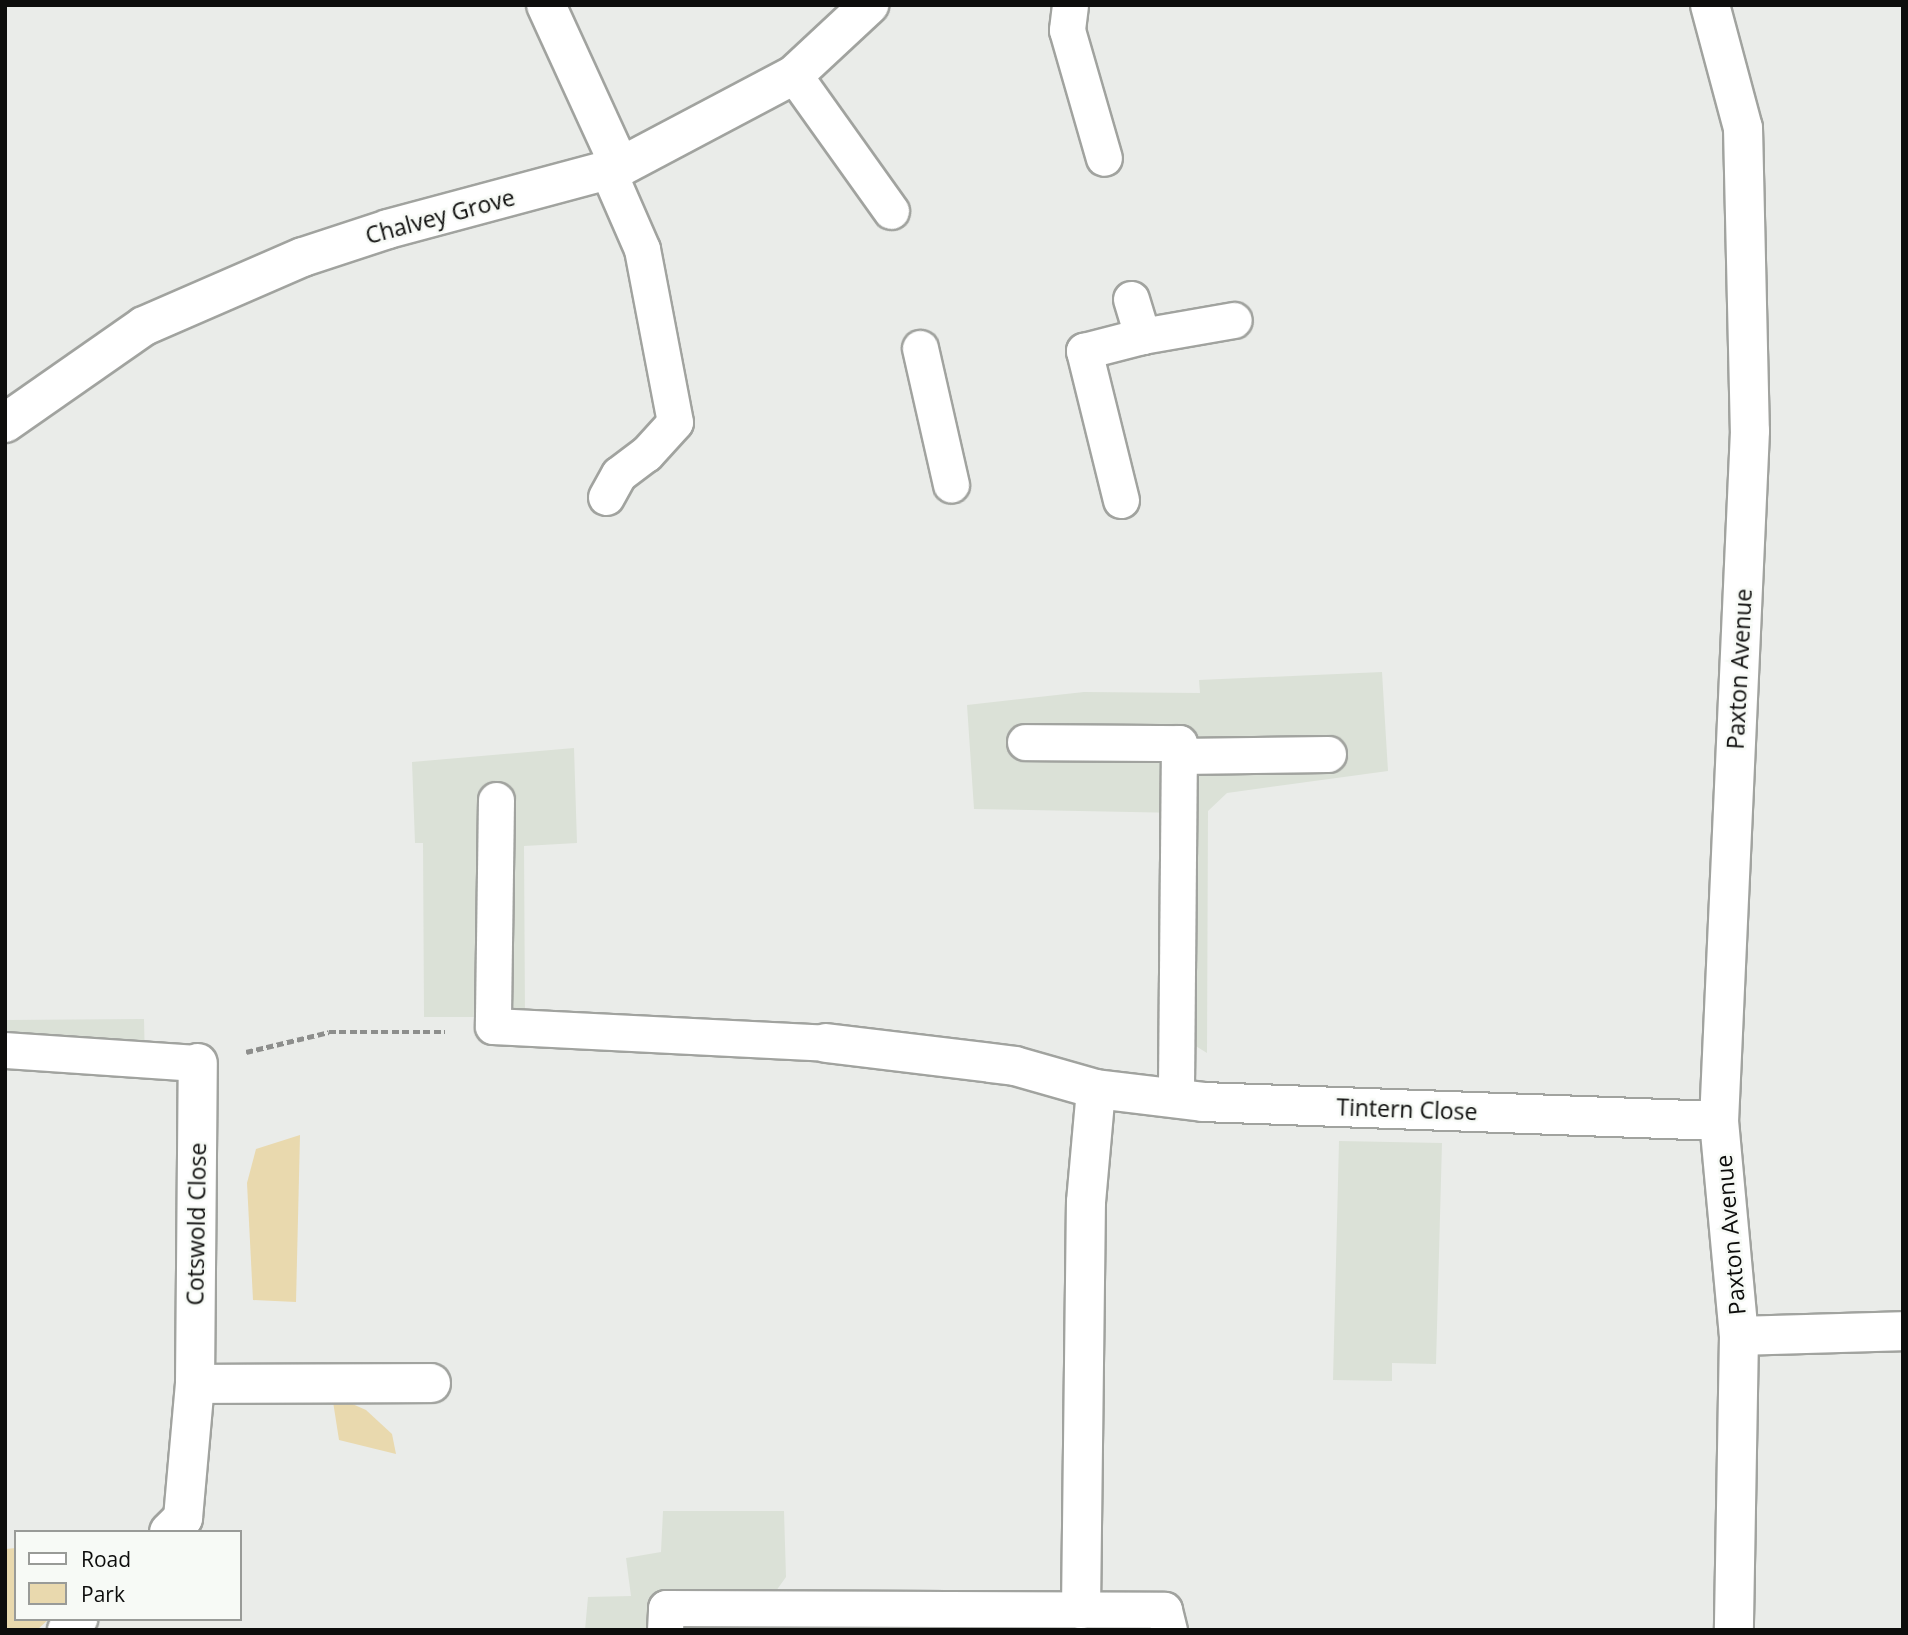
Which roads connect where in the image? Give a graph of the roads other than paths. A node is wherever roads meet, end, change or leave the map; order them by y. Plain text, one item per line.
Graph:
1 (546, 5) edge
2 (869, 5) edge
3 (1070, 5) edge
4 (1710, 5) edge
5 (794, 75) junction
6 (1104, 158) dead end
7 (614, 169) junction
8 (891, 211) dead end
9 (1131, 299) dead end
10 (1234, 320) dead end
11 (1142, 335) junction
12 (920, 348) dead end
13 (5, 423) edge
14 (951, 485) dead end
15 (606, 497) dead end
16 (1121, 500) dead end
17 (1025, 742) dead end
18 (1328, 754) dead end
19 (1179, 756) junction
20 (496, 800) dead end
21 (826, 1043) joint
22 (5, 1050) edge
23 (198, 1063) joint
24 (1096, 1089) junction
25 (1176, 1099) junction
26 (1719, 1121) junction
27 (1903, 1331) edge
28 (1739, 1336) junction
29 (430, 1382) dead end
30 (195, 1384) junction
31 (171, 1530) edge
32 (1081, 1609) junction
33 (665, 1630) edge
34 (1169, 1630) edge
35 (1734, 1630) edge

1 - 7 street
2 - 5 street, Chalvey Grove
3 - 6 lane
4 - 26 street, Paxton Avenue
5 - 7 street, Chalvey Grove
5 - 8 lane
7 - 13 street, Chalvey Grove
7 - 15 lane
9 - 11 lane
10 - 11 lane
11 - 16 lane
12 - 14 lane
17 - 19 lane
18 - 19 lane
19 - 25 lane
20 - 21 lane
21 - 24 street, Tintern Close
22 - 23 lane
23 - 30 street, Cotswold Close
24 - 25 street, Tintern Close
24 - 32 street
25 - 26 street, Tintern Close
26 - 28 street, Paxton Avenue
27 - 28 street, Paxton Avenue
28 - 35 street, Paxton Avenue
29 - 30 street
30 - 31 street, Cotswold Close
32 - 33 lane
32 - 34 lane

